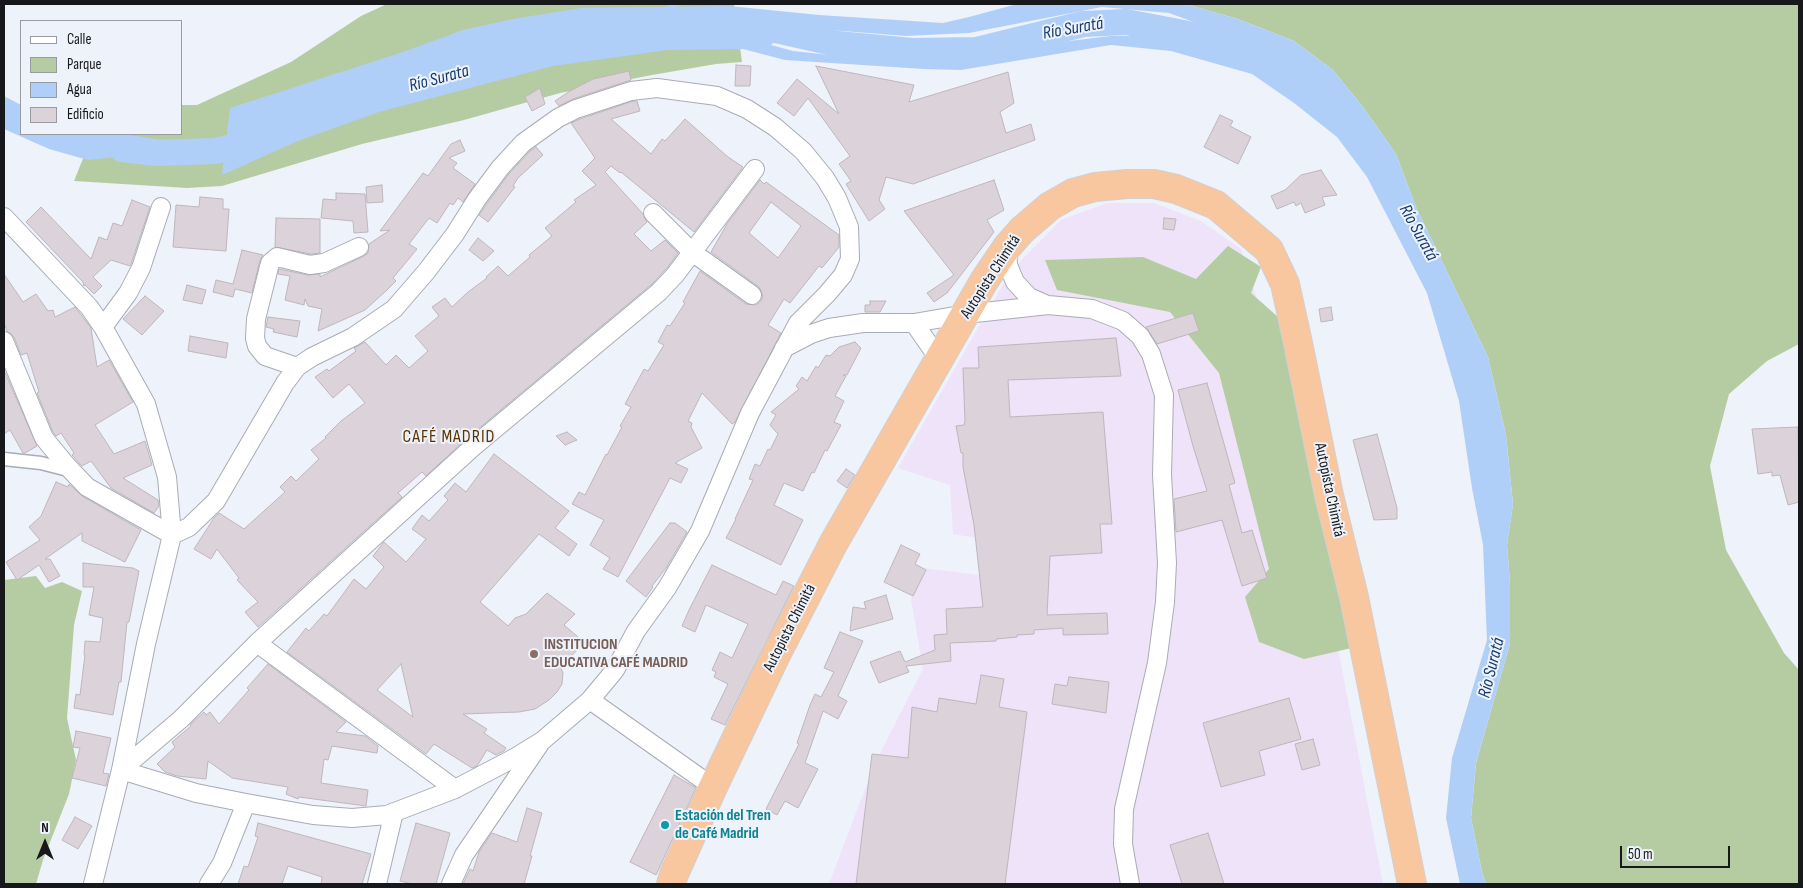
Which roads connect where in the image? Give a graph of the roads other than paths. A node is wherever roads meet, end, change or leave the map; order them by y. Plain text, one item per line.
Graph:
1 (755, 169) dead end
2 (161, 206) dead end
3 (653, 213) dead end
4 (4, 217) edge
5 (359, 247) dead end
6 (1007, 247) junction
7 (692, 252) junction
8 (752, 295) dead end
9 (1048, 306) junction
10 (966, 314) junction
11 (914, 323) junction
12 (103, 327) junction
13 (4, 340) edge
14 (784, 348) junction
15 (939, 359) junction
16 (297, 367) junction
17 (4, 459) edge
18 (72, 472) junction
19 (172, 535) junction
20 (257, 643) junction
21 (590, 700) junction
22 (542, 740) junction
23 (121, 770) junction
24 (713, 787) junction
25 (455, 789) junction
26 (246, 804) junction
27 (394, 812) junction
28 (93, 884) edge
29 (209, 884) edge
30 (376, 884) edge
31 (451, 884) edge
32 (670, 884) edge
33 (1130, 884) edge
34 (1412, 884) edge

1 - 7 street
2 - 12 street
3 - 7 street
4 - 12 street
5 - 16 street
6 - 9 street
6 - 10 highway, Autopista Chimitá
6 - 34 highway, Autopista Chimitá
7 - 8 street
7 - 20 street
9 - 10 street
9 - 33 street
10 - 11 street
10 - 15 highway, Autopista Chimitá
11 - 14 street
11 - 15 street
12 - 19 street
13 - 18 street
14 - 16 street
14 - 21 street
15 - 24 highway, Autopista Chimitá
16 - 19 street
17 - 18 street
18 - 19 street
19 - 23 street
20 - 23 street
20 - 25 street
21 - 22 street
21 - 24 street
22 - 25 street
22 - 31 street
23 - 26 street
23 - 28 street
24 - 32 highway, Autopista Chimitá
25 - 27 street
26 - 27 street
26 - 29 street
27 - 30 street

